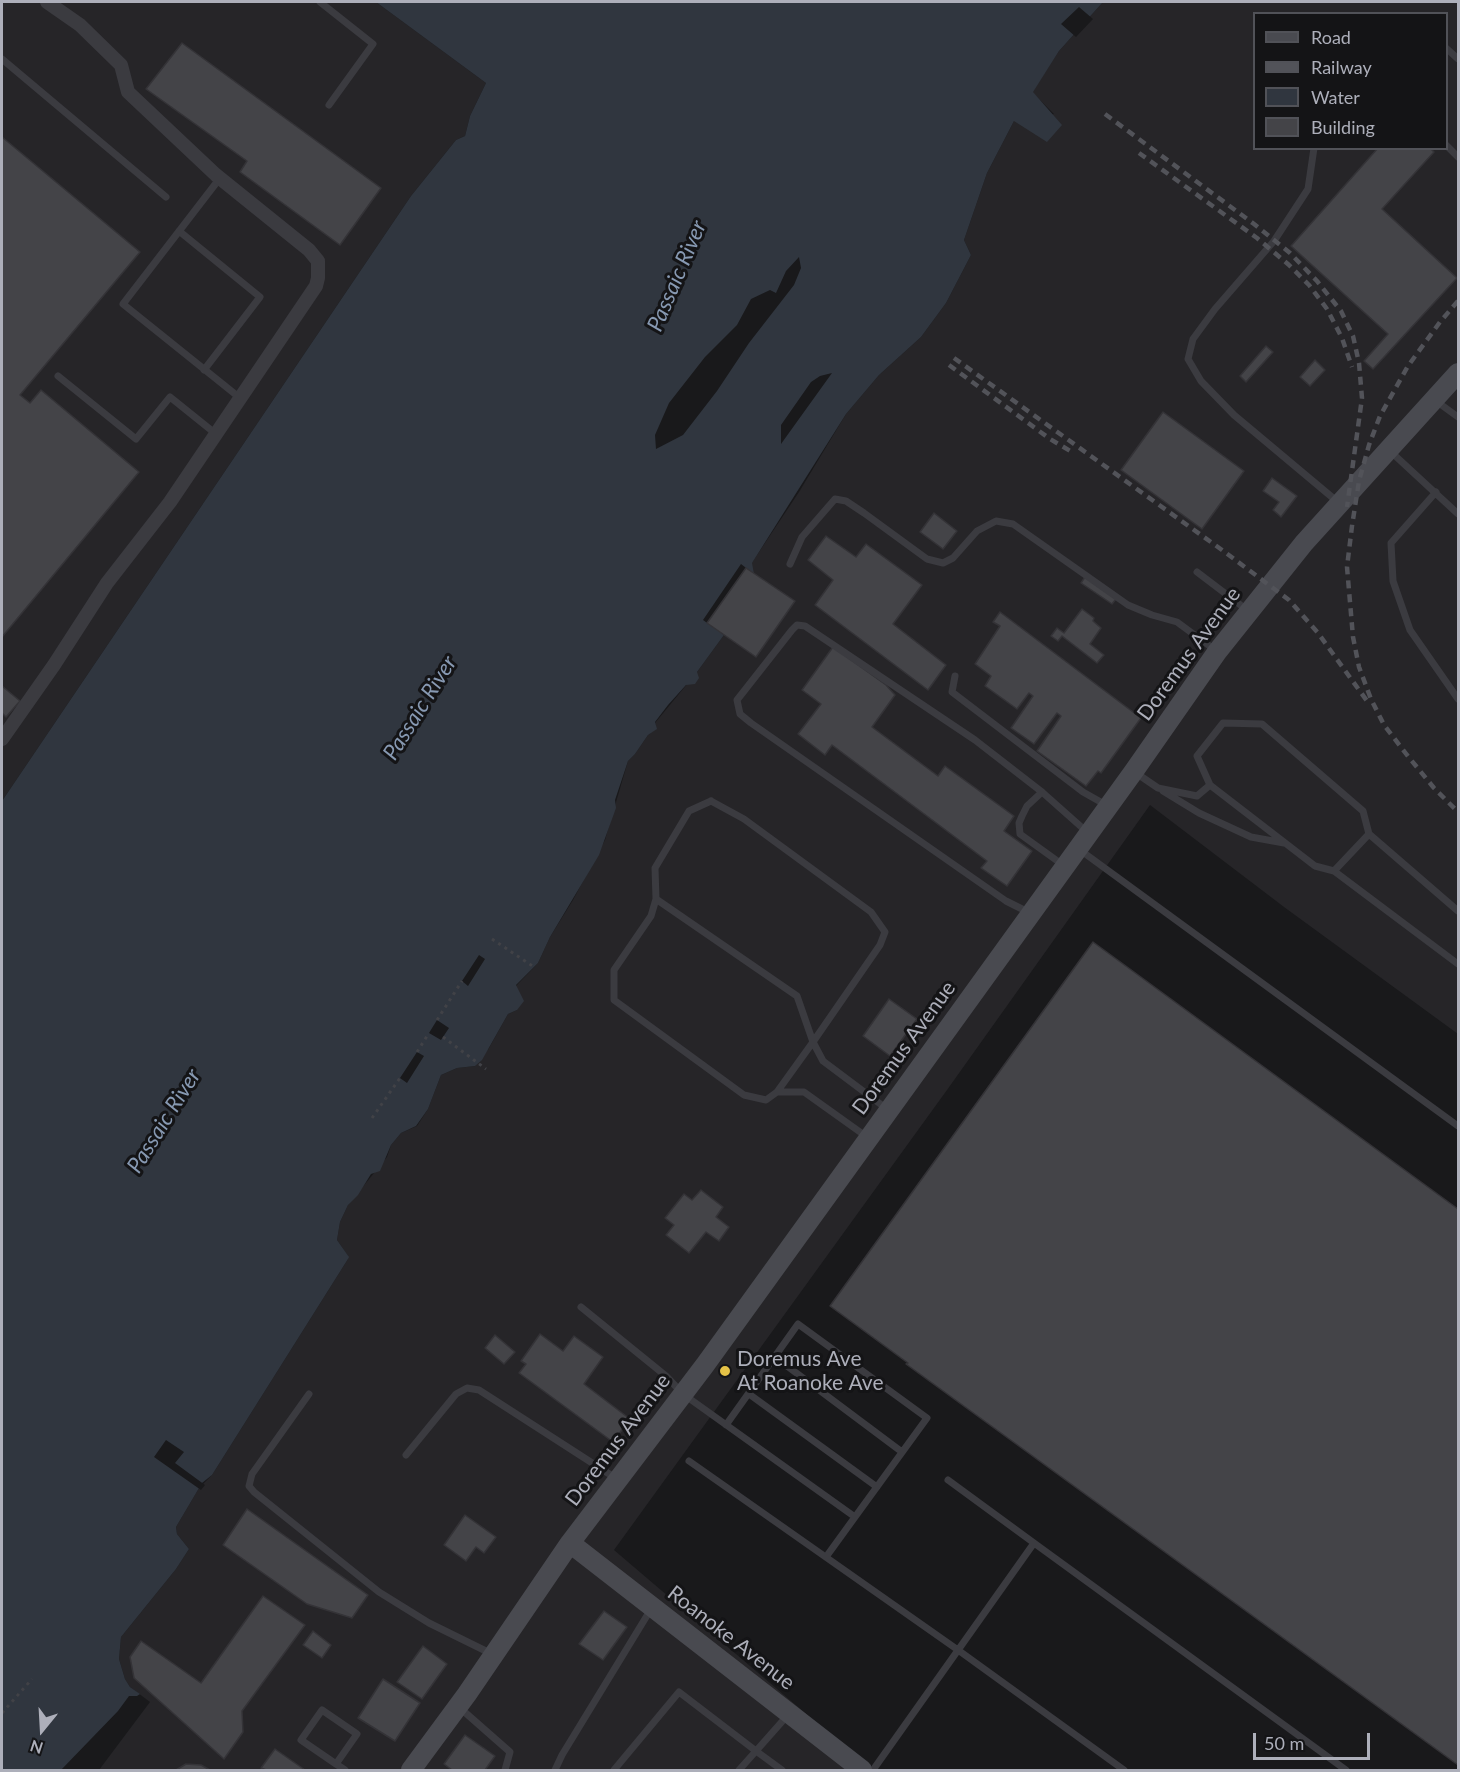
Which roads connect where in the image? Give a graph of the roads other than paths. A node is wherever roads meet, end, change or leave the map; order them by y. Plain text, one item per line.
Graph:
1 (47, 2) edge
2 (320, 2) edge
3 (2, 59) edge
4 (329, 105) dead end
5 (1314, 150) edge
6 (220, 178) junction
7 (166, 197) dead end
8 (179, 231) junction
9 (204, 370) junction
10 (1458, 372) edge
11 (58, 376) dead end
12 (240, 398) junction
13 (1434, 400) junction
14 (1458, 417) edge
15 (216, 434) junction
16 (1388, 449) junction
17 (1436, 492) junction
18 (1339, 503) junction
19 (1458, 514) edge
20 (790, 564) dead end
21 (1197, 572) dead end
22 (1249, 612) junction
23 (1217, 651) junction
24 (955, 676) dead end
25 (1458, 699) edge
26 (2, 739) edge
27 (1134, 771) junction
28 (1210, 785) junction
29 (1158, 788) junction
30 (1042, 792) junction
31 (1108, 806) junction
32 (1369, 834) junction
33 (1083, 841) junction
34 (1286, 844) junction
35 (1065, 867) junction
36 (1335, 872) junction
37 (656, 899) junction
38 (1458, 911) edge
39 (1031, 914) junction
40 (1458, 964) edge
41 (813, 1042) junction
42 (777, 1092) junction
43 (889, 1111) junction
44 (1458, 1126) edge
45 (869, 1138) junction
46 (581, 1306) dead end
47 (775, 1357) junction
48 (309, 1394) dead end
49 (683, 1394) junction
50 (749, 1394) junction
51 (726, 1425) junction
52 (902, 1452) junction
53 (406, 1455) dead end
54 (689, 1461) dead end
55 (617, 1479) junction
56 (948, 1480) dead end
57 (877, 1487) junction
58 (855, 1517) junction
59 (570, 1543) junction
60 (1034, 1543) junction
61 (826, 1557) junction
62 (652, 1607) junction
63 (958, 1650) junction
64 (494, 1655) junction
65 (458, 1707) junction
66 (789, 1714) junction
67 (756, 1751) junction
68 (336, 1764) junction
69 (345, 1770) edge
70 (411, 1770) edge
71 (505, 1770) edge
72 (555, 1770) edge
73 (614, 1770) edge
74 (739, 1770) edge
75 (782, 1770) edge
76 (862, 1770) edge
77 (873, 1770) edge
78 (1124, 1770) edge
79 (1346, 1770) edge

1 - 6 street
2 - 4 lane
3 - 7 lane
5 - 18 lane
6 - 8 lane
6 - 12 street
8 - 9 lane
8 - 9 lane
9 - 12 lane
10 - 13 main road, Doremus Avenue
11 - 15 lane
12 - 15 street
13 - 14 lane
13 - 16 main road, Doremus Avenue
15 - 26 street
16 - 17 lane
16 - 18 main road, Doremus Avenue
17 - 19 lane
17 - 25 lane
18 - 22 main road, Doremus Avenue
20 - 23 lane
21 - 22 lane
22 - 23 main road, Doremus Avenue
23 - 27 main road, Doremus Avenue
24 - 31 lane
27 - 29 lane
27 - 31 main road, Doremus Avenue
28 - 29 lane
28 - 32 lane
28 - 34 lane
29 - 34 lane
30 - 33 lane
30 - 35 lane
30 - 39 lane
31 - 33 main road, Doremus Avenue
32 - 36 lane
32 - 38 lane
33 - 35 main road, Doremus Avenue
33 - 44 lane
34 - 36 lane
35 - 39 main road, Doremus Avenue
36 - 40 lane
37 - 41 lane
37 - 41 lane
37 - 42 lane
39 - 43 main road, Doremus Avenue
41 - 42 lane
41 - 43 lane
42 - 45 lane
43 - 45 main road, Doremus Avenue
45 - 49 main road, Doremus Avenue
46 - 49 lane
47 - 50 lane
47 - 52 lane
47 - 52 lane
48 - 64 lane
49 - 51 lane
49 - 55 main road, Doremus Avenue
50 - 51 lane
50 - 57 lane
51 - 58 lane
52 - 57 lane
53 - 55 lane
54 - 61 lane
55 - 59 main road, Doremus Avenue
56 - 60 lane
57 - 58 lane
58 - 61 lane
59 - 62 main road, Roanoke Avenue
59 - 64 main road, Doremus Avenue
60 - 63 lane
60 - 79 lane
61 - 63 lane
62 - 66 main road, Roanoke Avenue
62 - 72 lane
63 - 77 lane
63 - 78 lane
64 - 65 main road, Doremus Avenue
65 - 70 main road, Doremus Avenue
65 - 71 lane
66 - 67 lane
66 - 76 main road, Roanoke Avenue
67 - 73 lane
67 - 74 lane
67 - 75 lane
68 - 68 lane
68 - 69 lane

